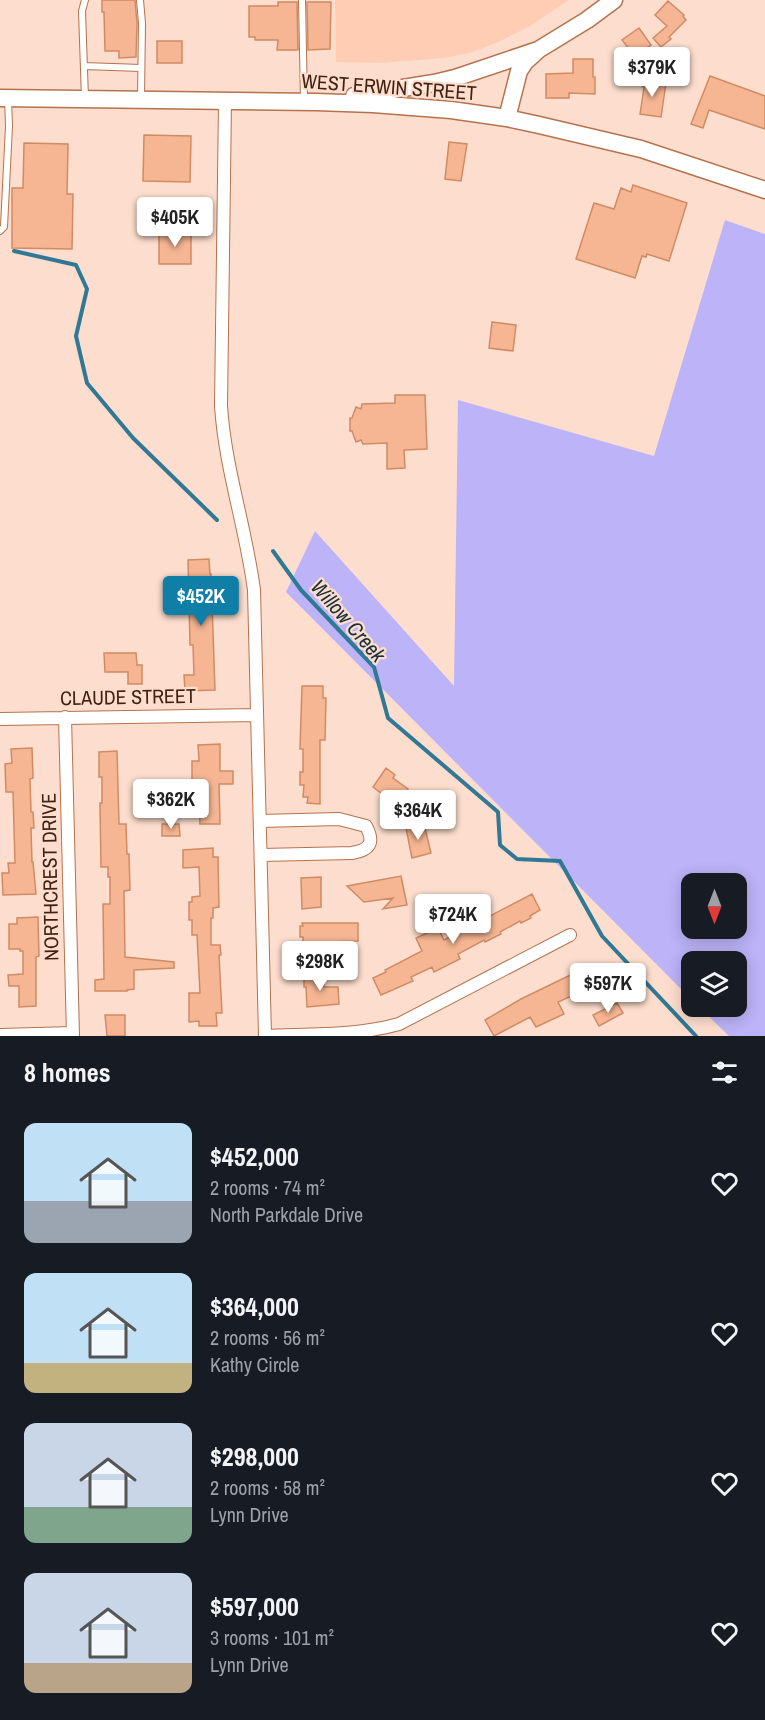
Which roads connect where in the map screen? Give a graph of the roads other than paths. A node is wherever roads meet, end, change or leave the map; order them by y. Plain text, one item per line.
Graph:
1 (85, 0) edge
2 (140, 0) edge
3 (302, 0) edge
4 (614, 0) edge
5 (538, 50) junction
6 (84, 66) junction
7 (141, 68) junction
8 (4, 98) edge
9 (85, 99) junction
10 (141, 100) junction
11 (225, 101) junction
12 (310, 102) junction
13 (507, 118) junction
14 (765, 190) edge
15 (0, 231) edge
16 (257, 715) junction
17 (65, 717) junction
18 (0, 719) edge
19 (260, 821) junction
20 (261, 855) junction
21 (570, 935) dead end
22 (0, 1035) edge
23 (73, 1035) edge
24 (266, 1036) edge

1 - 6 lane
2 - 7 lane
3 - 12 lane
4 - 5 main road
5 - 12 main road
5 - 13 main road
6 - 7 lane
6 - 9 lane
7 - 10 lane
8 - 9 main road, WEST ERWIN STREET
8 - 15 lane
9 - 10 main road, WEST ERWIN STREET
10 - 11 main road, WEST ERWIN STREET
11 - 12 main road, WEST ERWIN STREET
11 - 16 street
12 - 13 main road, WEST ERWIN STREET
13 - 14 main road, WEST ERWIN STREET
16 - 17 street, CLAUDE STREET
16 - 19 street
17 - 18 street, CLAUDE STREET
17 - 23 street, NORTHCREST DRIVE
19 - 20 street
19 - 20 street
20 - 24 street
21 - 24 street
22 - 23 street

